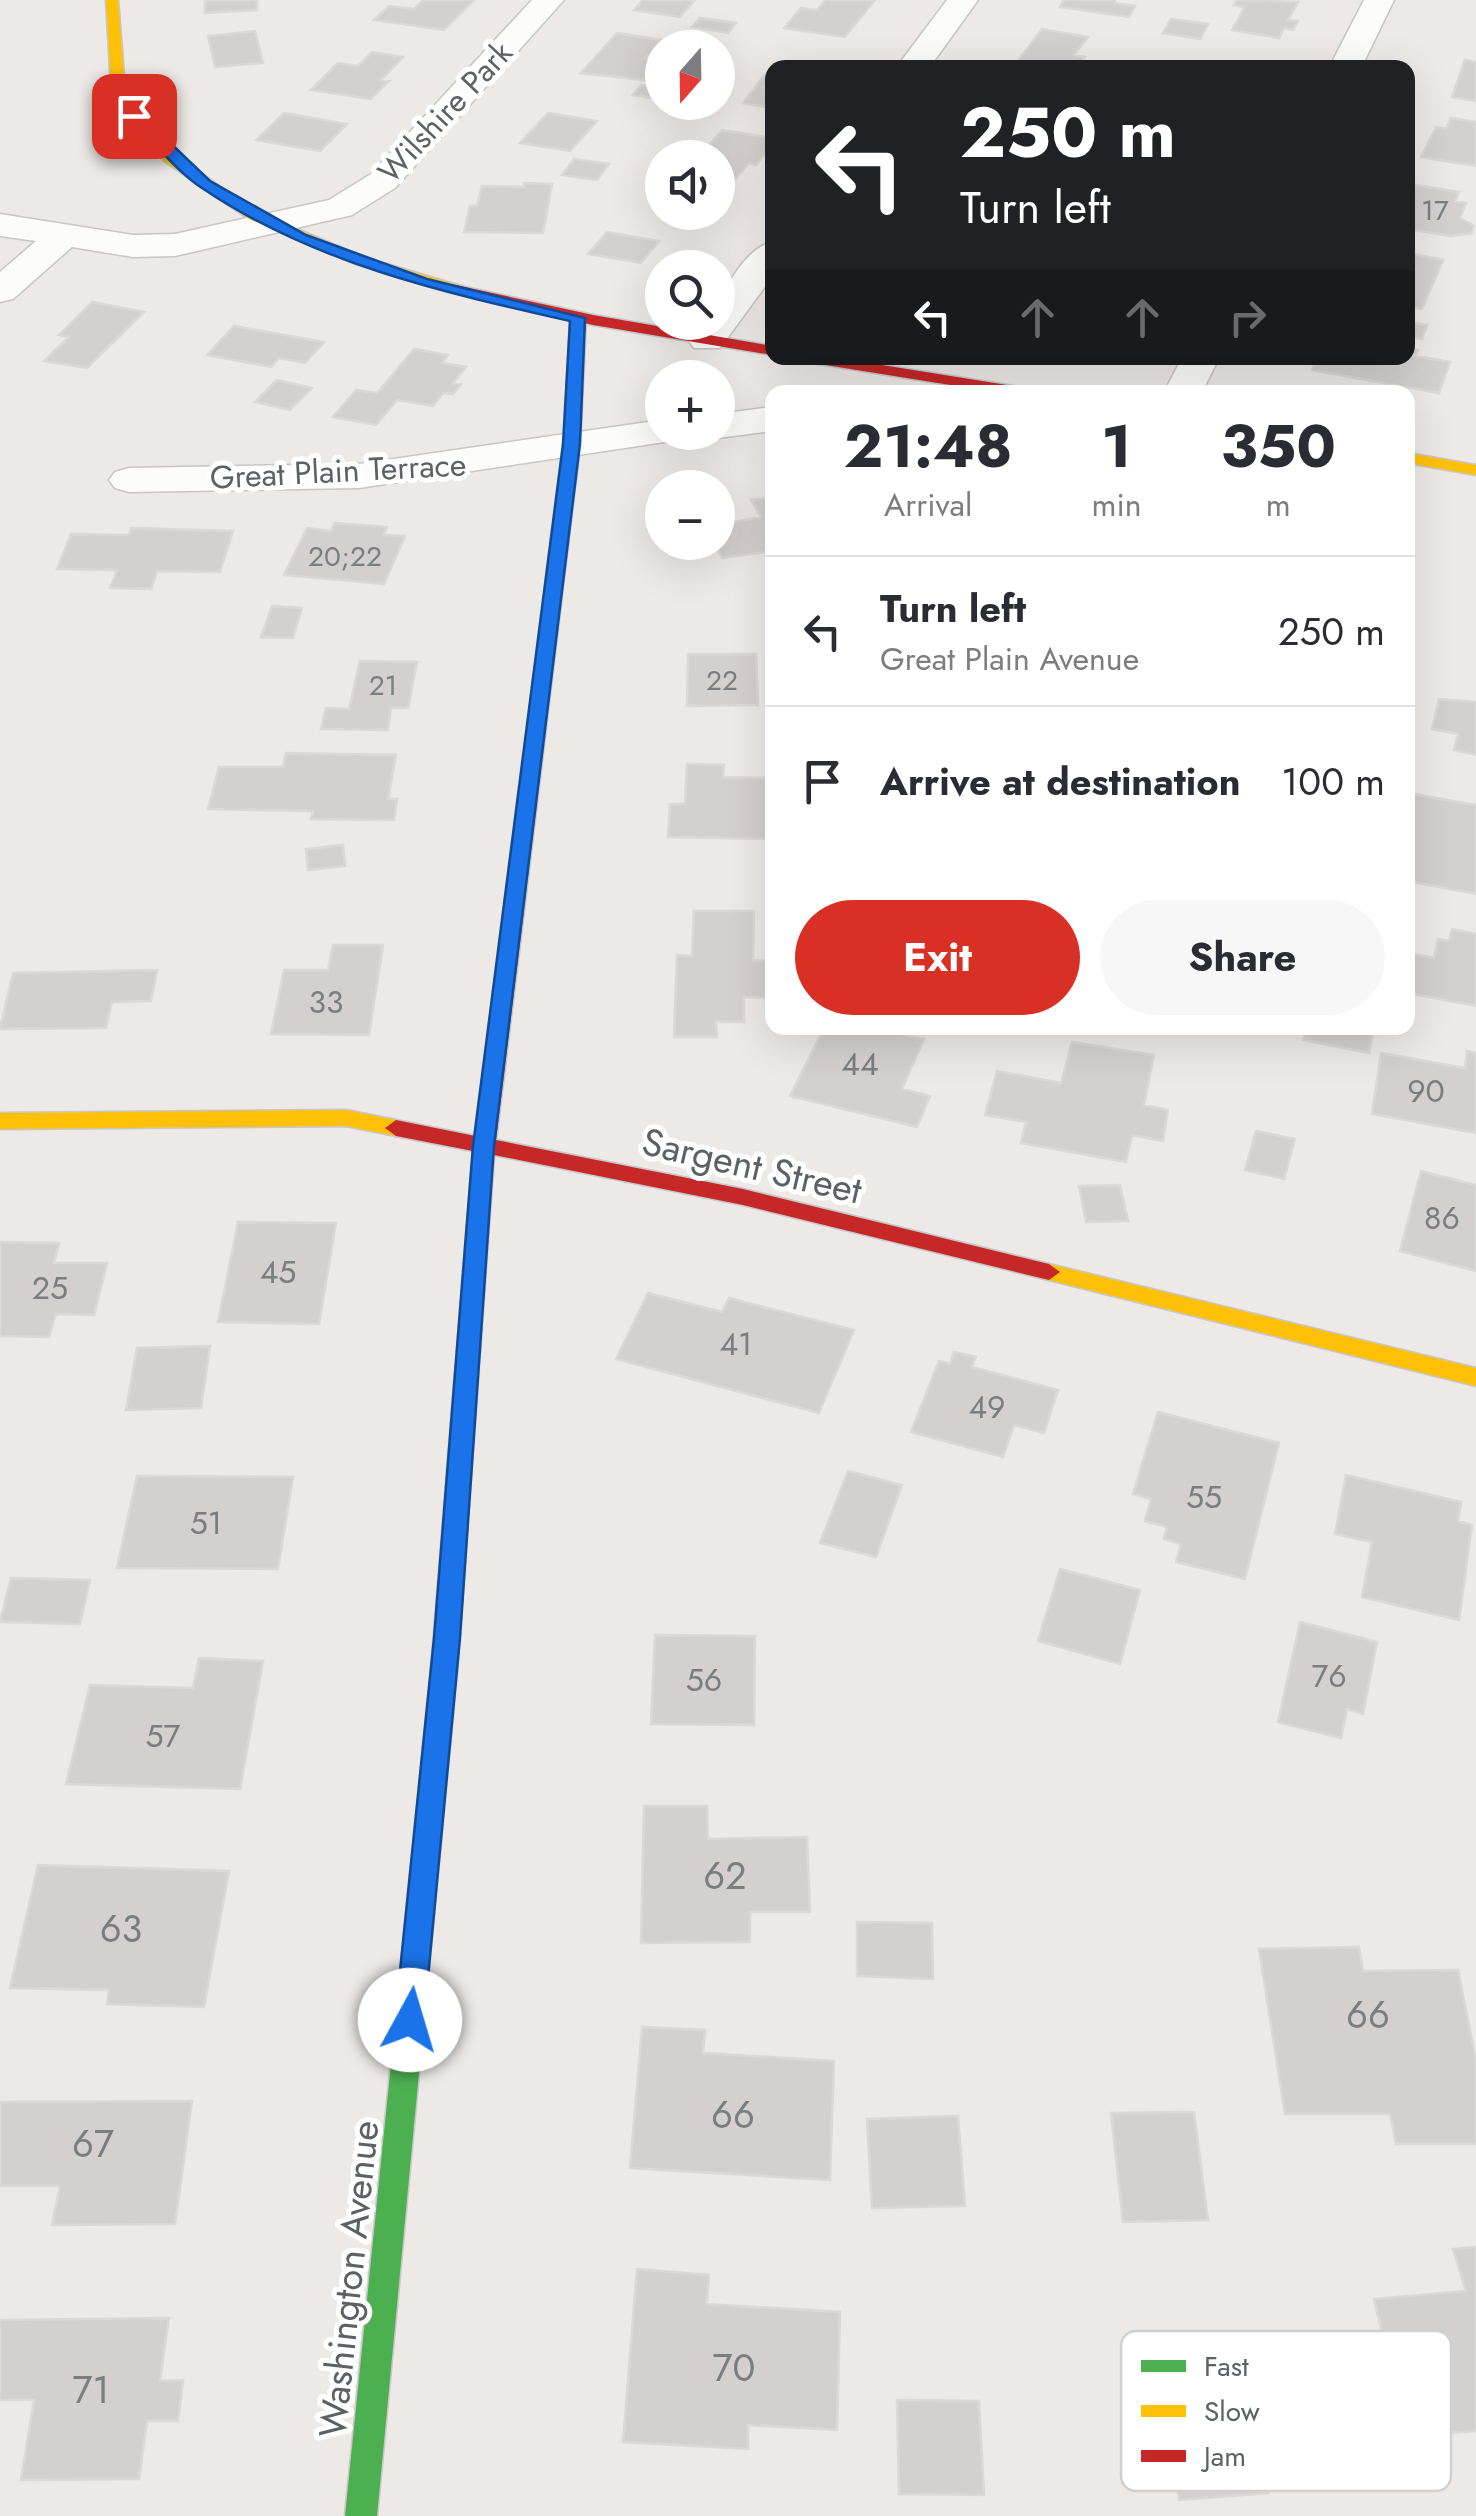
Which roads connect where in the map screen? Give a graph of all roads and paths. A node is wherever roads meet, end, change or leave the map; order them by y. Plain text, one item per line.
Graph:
1 (112, 0) edge
2 (548, 0) edge
3 (963, 0) edge
4 (1379, 0) edge
5 (918, 60) edge
6 (1349, 60) edge
7 (0, 224) edge
8 (274, 225) junction
9 (64, 236) junction
10 (765, 263) edge
11 (0, 290) edge
12 (735, 303) edge
13 (578, 318) junction
14 (645, 329) edge
15 (708, 340) edge
16 (765, 349) edge
17 (852, 365) edge
18 (962, 385) edge
19 (765, 420) edge
20 (735, 424) edge
21 (645, 434) edge
22 (572, 444) junction
23 (1415, 459) edge
24 (1476, 470) edge
25 (129, 480) dead end
26 (0, 1121) edge
27 (484, 1146) junction
28 (1476, 1377) edge
29 (361, 2516) edge

1 - 8 street
2 - 8 street, Wilshire Park
3 - 5 street
4 - 6 street
7 - 9 street, Wilshire Park
8 - 9 street, Wilshire Park
8 - 13 street
9 - 11 street
10 - 12 street
13 - 14 street
13 - 22 street, Washington Avenue
15 - 16 street
17 - 18 street
19 - 20 street
21 - 22 street, Great Plain Terrace
22 - 25 street, Great Plain Terrace
22 - 27 street, Washington Avenue
23 - 24 street
26 - 27 street, Sargent Street
27 - 28 street, Sargent Street
27 - 29 street, Washington Avenue

